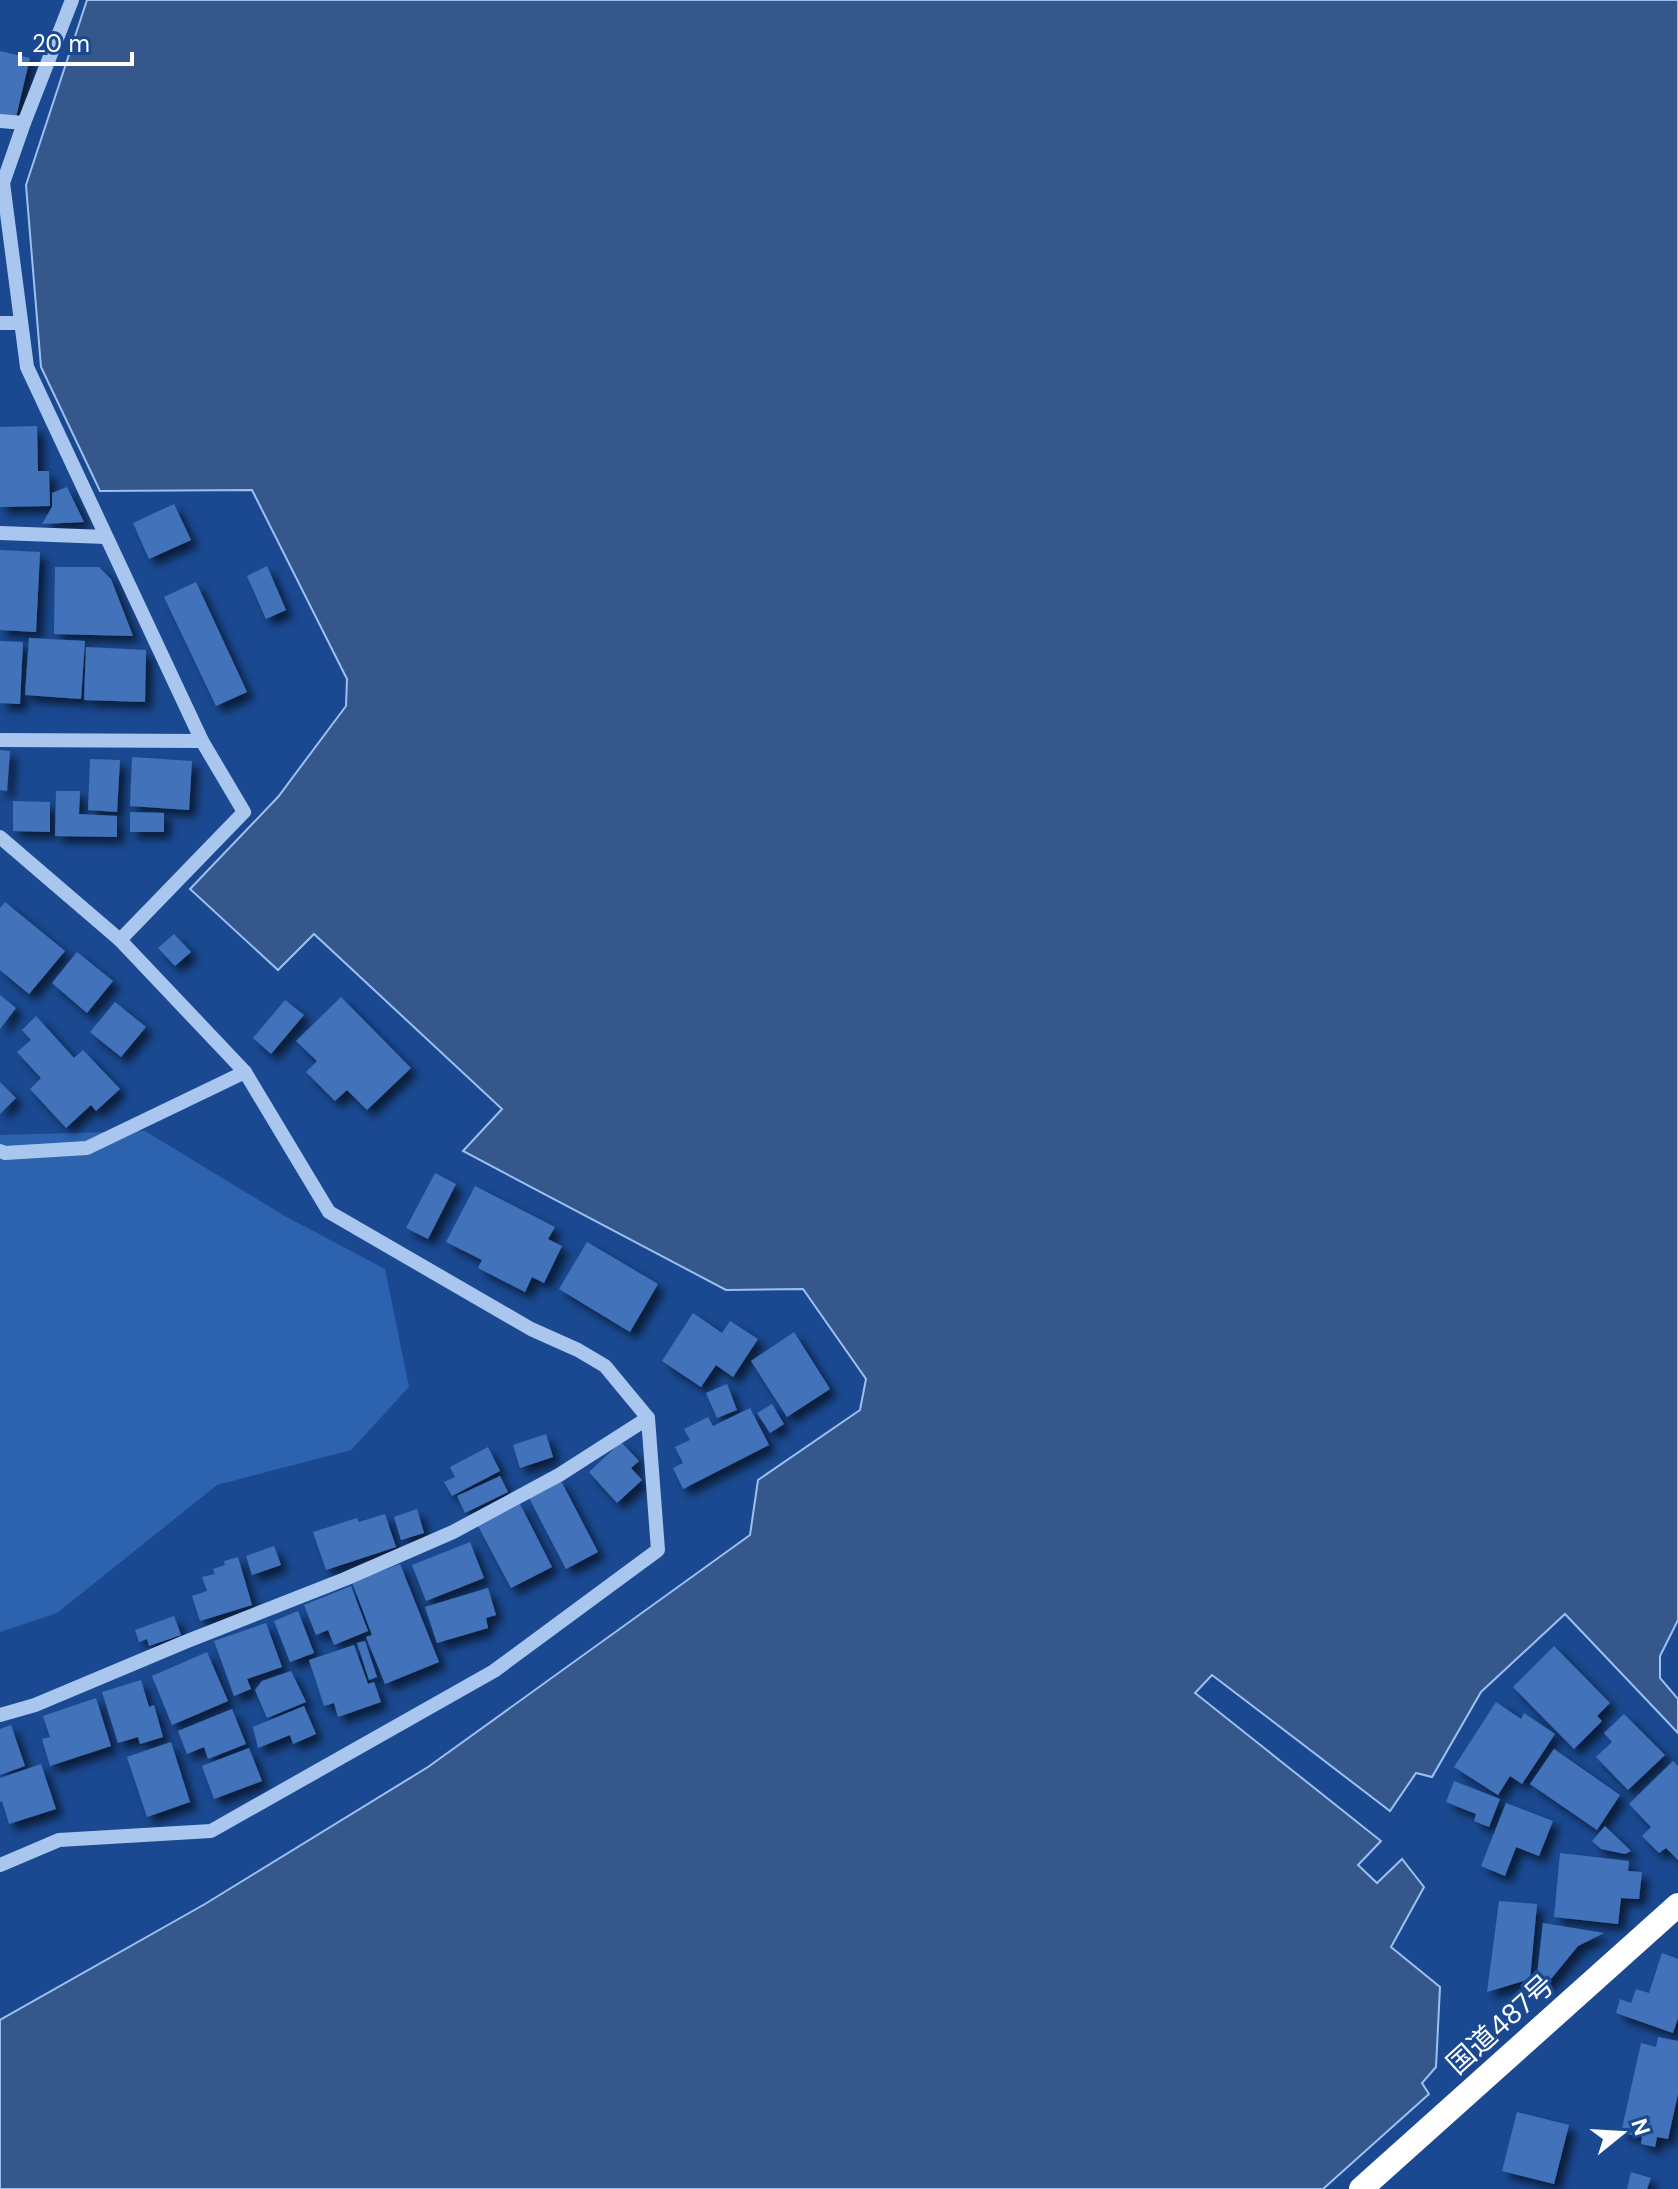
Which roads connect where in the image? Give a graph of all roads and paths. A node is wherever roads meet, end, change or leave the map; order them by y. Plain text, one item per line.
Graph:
1 (72, 0) edge
2 (0, 121) edge
3 (24, 123) junction
4 (0, 323) edge
5 (21, 323) junction
6 (0, 533) edge
7 (106, 537) junction
8 (0, 740) edge
9 (202, 741) junction
10 (0, 837) edge
11 (120, 940) junction
12 (245, 1072) junction
13 (0, 1151) edge
14 (648, 1418) junction
15 (0, 1715) edge
16 (0, 1865) edge
17 (1678, 1905) edge
18 (1361, 2189) edge

1 - 3 street
2 - 3 street
3 - 5 street
4 - 5 street
5 - 7 street
6 - 7 street
7 - 9 street
8 - 9 street
9 - 11 street
10 - 11 street
11 - 12 street
12 - 13 street
12 - 14 street
14 - 15 street
14 - 16 street
17 - 18 highway, 国道487号

